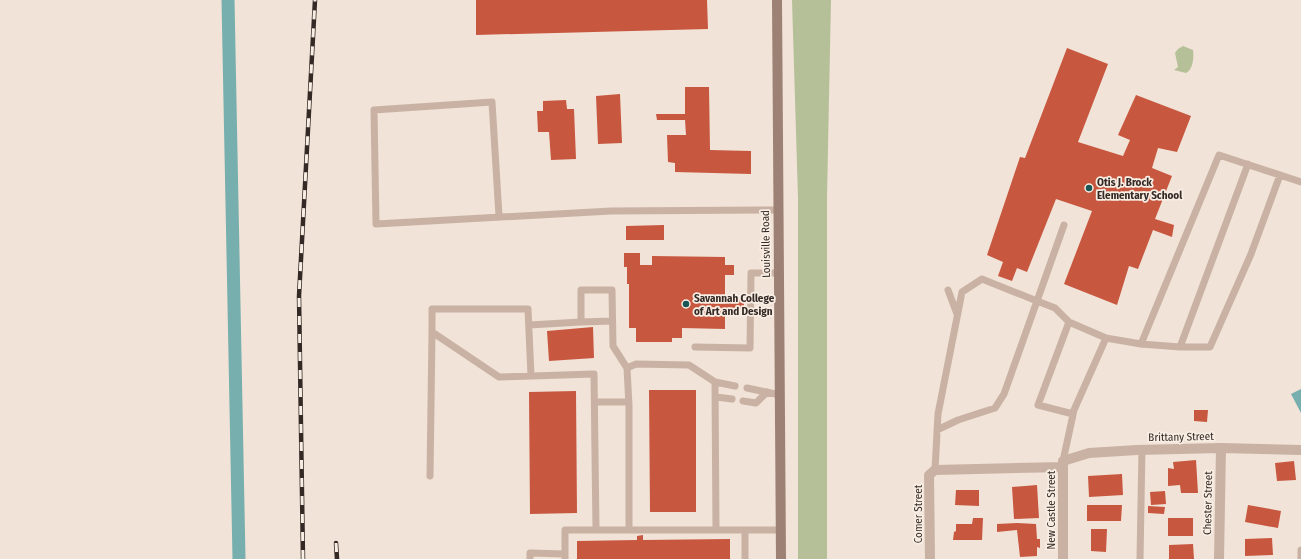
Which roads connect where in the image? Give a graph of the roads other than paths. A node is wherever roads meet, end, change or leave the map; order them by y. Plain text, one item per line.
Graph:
1 (777, 0) edge
2 (1248, 164) junction
3 (1280, 175) junction
4 (1301, 182) edge
5 (778, 210) junction
6 (499, 216) junction
7 (1064, 225) dead end
8 (779, 273) junction
9 (948, 290) dead end
10 (1037, 301) junction
11 (957, 314) junction
12 (612, 321) junction
13 (581, 322) junction
14 (1069, 322) junction
15 (529, 325) junction
16 (432, 332) junction
17 (1106, 338) junction
18 (1142, 344) junction
19 (695, 347) dead end
20 (1180, 347) junction
21 (627, 368) junction
22 (531, 376) junction
23 (716, 382) junction
24 (735, 386) dead end
25 (747, 388) dead end
26 (767, 392) junction
27 (780, 395) junction
28 (716, 397) junction
29 (732, 399) dead end
30 (743, 401) dead end
31 (595, 402) junction
32 (629, 402) junction
33 (1074, 414) junction
34 (937, 430) junction
35 (1221, 448) junction
36 (1142, 449) junction
37 (1301, 450) edge
38 (1063, 464) junction
39 (935, 470) junction
40 (430, 476) dead end
41 (596, 530) junction
42 (629, 530) junction
43 (716, 530) junction
44 (745, 530) junction
45 (781, 530) junction
46 (1301, 550) edge
47 (565, 556) edge
48 (530, 559) edge
49 (745, 559) edge
50 (781, 559) edge
51 (930, 559) edge
52 (1063, 559) edge
53 (1140, 559) edge
54 (1219, 559) edge
55 (1301, 559) edge

1 - 5 main road, Louisville Road
2 - 3 lane
2 - 18 lane
2 - 20 lane
3 - 4 lane
3 - 20 lane
5 - 6 lane
5 - 8 main road, Louisville Road
6 - 6 lane
7 - 10 lane
8 - 19 lane
8 - 27 main road, Louisville Road
9 - 11 lane
10 - 11 lane
10 - 14 lane
10 - 34 lane
11 - 34 lane
12 - 13 lane
12 - 13 lane
12 - 21 lane
13 - 15 lane
14 - 17 lane
14 - 33 lane
15 - 16 lane
15 - 22 lane
16 - 22 lane
16 - 40 lane
17 - 18 lane
17 - 33 lane
18 - 20 lane
21 - 23 lane
21 - 32 lane
22 - 31 lane
23 - 24 lane
23 - 28 lane
25 - 26 lane
26 - 27 lane
26 - 30 lane
27 - 45 main road, Louisville Road
28 - 29 lane
28 - 43 lane
31 - 32 lane
31 - 41 lane
32 - 42 lane
33 - 38 lane
34 - 39 lane
35 - 36 street, Brittany Street
35 - 37 street, Brittany Street
35 - 54 street, Chester Street
36 - 38 street, Brittany Street
36 - 53 lane
38 - 39 street, Brittany Street
38 - 52 street, New Castle Street
39 - 51 street, Comer Street
41 - 42 lane
41 - 47 lane
42 - 43 lane
43 - 44 lane
44 - 45 lane
44 - 49 lane
45 - 50 main road, Louisville Road
46 - 55 lane
47 - 48 lane

